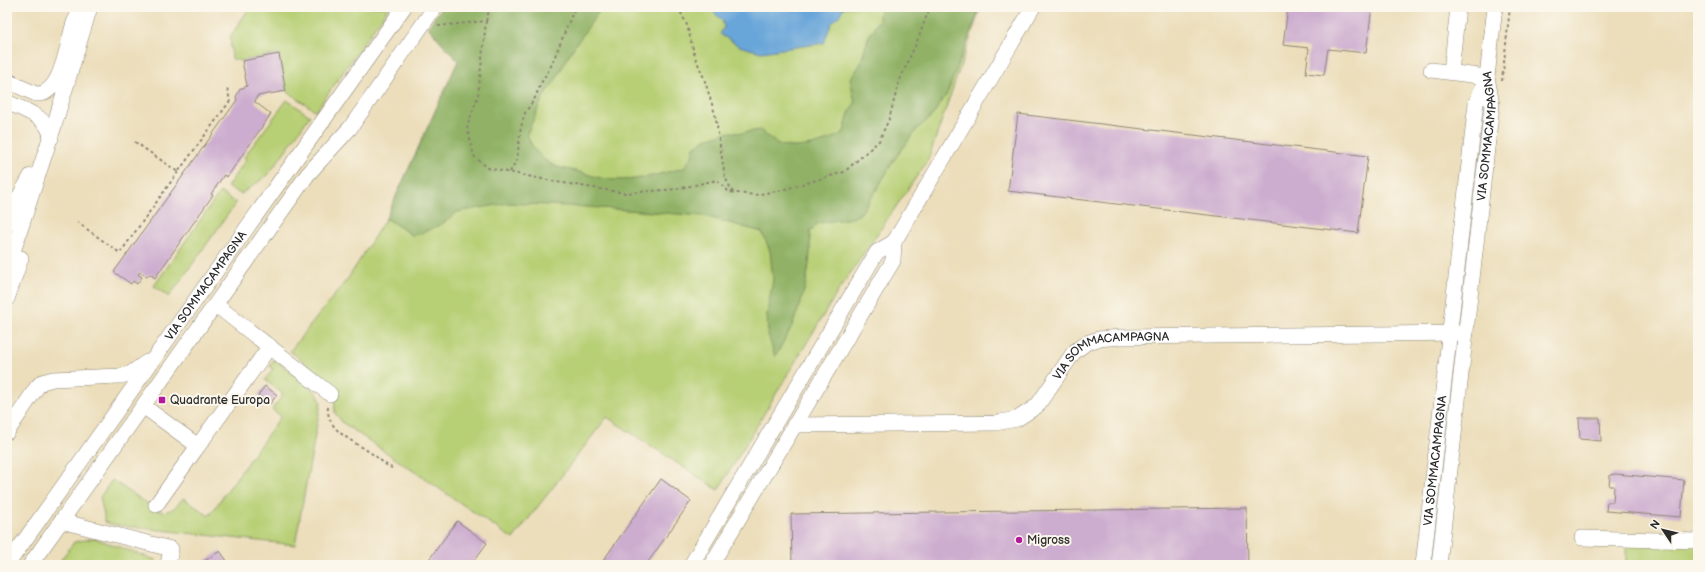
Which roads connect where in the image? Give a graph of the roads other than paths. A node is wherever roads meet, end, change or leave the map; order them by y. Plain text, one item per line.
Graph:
1 (84, 7) edge
2 (90, 7) edge
3 (98, 7) edge
4 (404, 7) edge
5 (435, 7) edge
6 (1033, 7) edge
7 (1458, 7) edge
8 (1495, 7) edge
9 (1431, 70) dead end
10 (1451, 72) junction
11 (1487, 77) junction
12 (7, 81) edge
13 (7, 102) edge
14 (52, 135) junction
15 (7, 224) edge
16 (894, 242) junction
17 (7, 270) edge
18 (7, 299) edge
19 (216, 305) junction
20 (1450, 332) junction
21 (1466, 333) junction
22 (270, 346) junction
23 (157, 353) junction
24 (330, 394) road end
25 (143, 406) junction
26 (794, 425) junction
27 (7, 432) edge
28 (198, 446) junction
29 (156, 505) dead end
30 (61, 521) junction
31 (1582, 538) dead end
32 (1698, 541) edge
33 (7, 565) edge
34 (30, 565) edge
35 (168, 565) edge
36 (691, 565) edge
37 (711, 565) edge
38 (1423, 565) edge
39 (1439, 565) edge

1 - 12 street
2 - 14 street
3 - 14 street
4 - 23 street, VIA SOMMACAMPAGNA
5 - 19 street, VIA SOMMACAMPAGNA
6 - 16 street
7 - 10 street
8 - 11 street
9 - 10 street
10 - 11 street
11 - 20 street, VIA SOMMACAMPAGNA
11 - 21 street, VIA SOMMACAMPAGNA
13 - 14 street
14 - 15 street
14 - 17 street
14 - 18 street
16 - 26 street
16 - 36 street
19 - 22 street
19 - 25 street, VIA SOMMACAMPAGNA
20 - 21 street, VIA SOMMACAMPAGNA
20 - 26 street, VIA SOMMACAMPAGNA
20 - 38 street, VIA SOMMACAMPAGNA
21 - 39 street, VIA SOMMACAMPAGNA
22 - 24 street
22 - 28 street
23 - 27 street
23 - 33 street, VIA SOMMACAMPAGNA
25 - 28 street
25 - 30 street, VIA SOMMACAMPAGNA
26 - 37 street
28 - 29 street
30 - 34 street, VIA SOMMACAMPAGNA
30 - 35 street
31 - 32 street

